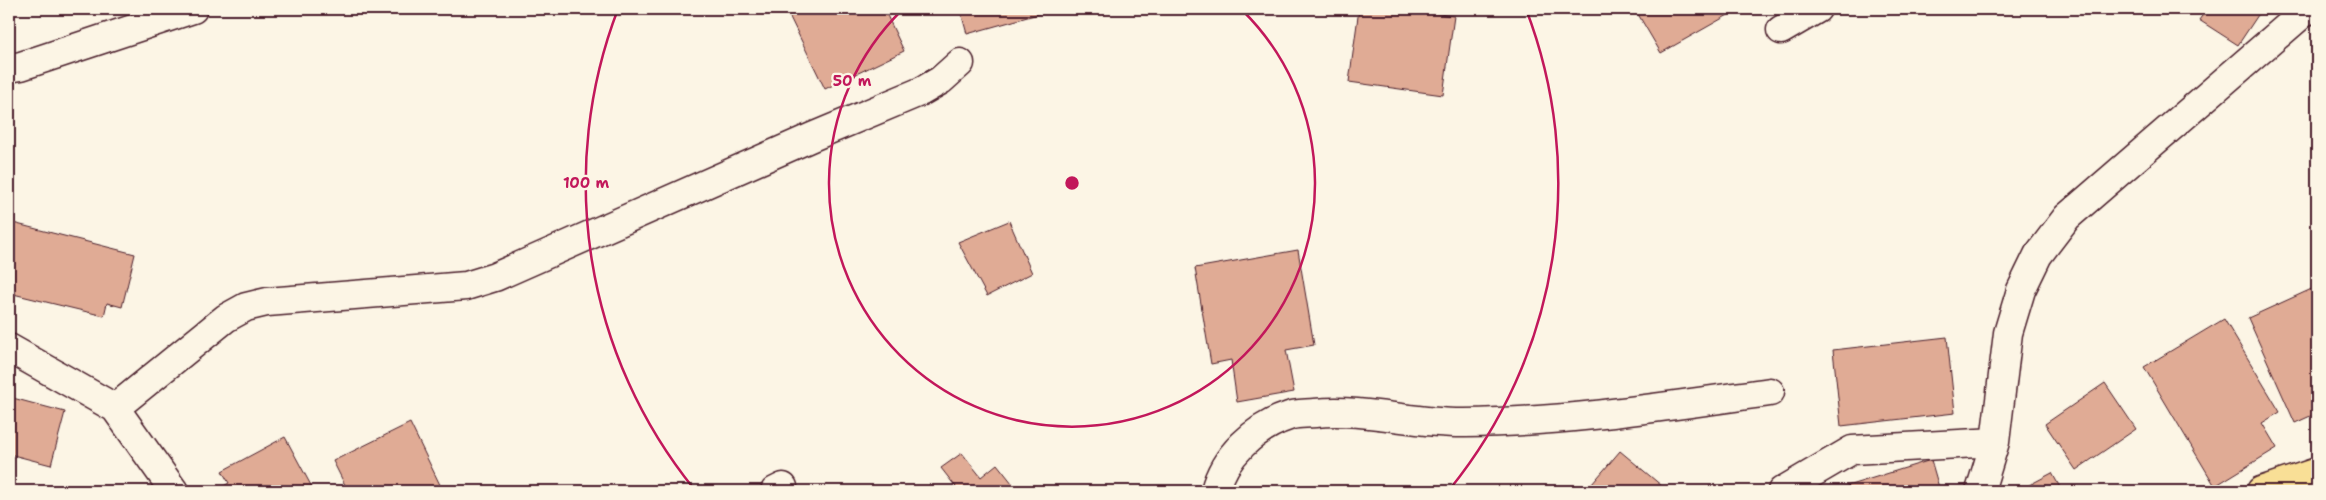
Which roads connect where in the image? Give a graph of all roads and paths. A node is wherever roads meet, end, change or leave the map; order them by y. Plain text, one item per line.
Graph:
1 (193, 9) edge
2 (1817, 9) edge
3 (2308, 9) edge
4 (1781, 30) dead end
5 (960, 63) dead end
6 (9, 68) edge
7 (9, 348) edge
8 (1770, 392) dead end
9 (115, 408) junction
10 (1995, 442) junction
11 (2317, 472) edge
12 (174, 491) edge
13 (1215, 491) edge
14 (1782, 491) edge
15 (1980, 491) edge
16 (2261, 491) edge

1 - 6 street
2 - 4 street
3 - 10 street
5 - 9 street
7 - 9 street
8 - 13 street
9 - 12 street
10 - 14 street
10 - 15 street
11 - 16 main road

